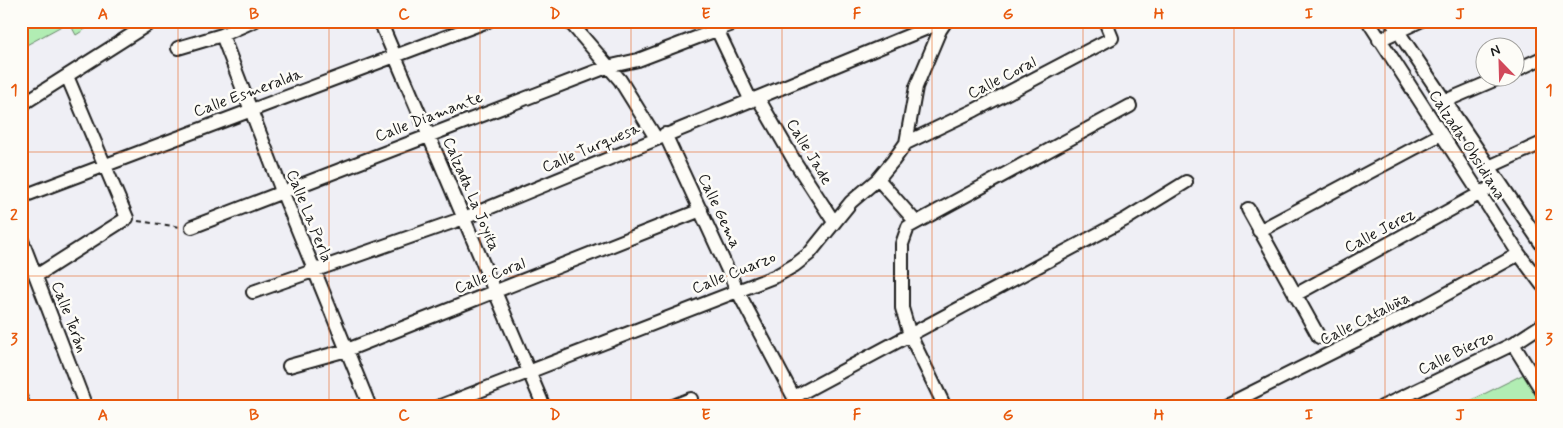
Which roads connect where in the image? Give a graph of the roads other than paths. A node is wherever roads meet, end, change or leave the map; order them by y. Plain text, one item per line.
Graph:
1 (152, 21) edge
2 (254, 21) edge
3 (380, 21) edge
4 (488, 21) edge
5 (569, 21) edge
6 (740, 21) edge
7 (1104, 21) edge
8 (1368, 21) edge
9 (1420, 21) edge
10 (940, 24) edge
11 (715, 26) edge
12 (1394, 27) edge
13 (222, 35) junction
14 (1379, 40) junction
15 (178, 48) dead end
16 (395, 57) junction
17 (1542, 58) edge
18 (1526, 65) edge
19 (607, 67) junction
20 (67, 76) junction
21 (1476, 88) edge
22 (755, 100) junction
23 (1445, 101) junction
24 (21, 105) edge
25 (1130, 106) dead end
26 (250, 109) junction
27 (428, 134) junction
28 (1441, 134) junction
29 (660, 136) junction
30 (906, 143) junction
31 (1542, 143) edge
32 (106, 164) junction
33 (1489, 167) junction
34 (878, 179) junction
35 (1186, 182) dead end
36 (1499, 183) junction
37 (282, 191) junction
38 (1480, 194) junction
39 (21, 197) edge
40 (1248, 209) dead end
41 (701, 210) junction
42 (464, 218) junction
43 (915, 221) junction
44 (834, 222) junction
45 (192, 227) road end
46 (1536, 227) edge
47 (1259, 230) junction
48 (21, 238) edge
49 (1542, 245) edge
50 (1519, 254) junction
51 (314, 271) junction
52 (36, 276) junction
53 (1542, 285) edge
54 (737, 290) junction
55 (495, 291) junction
56 (253, 292) dead end
57 (1295, 295) junction
58 (1542, 325) edge
59 (910, 335) junction
60 (1318, 337) dead end
61 (1513, 344) junction
62 (347, 350) junction
63 (289, 366) dead end
64 (529, 372) junction
65 (1542, 391) edge
66 (21, 399) edge
67 (691, 399) dead end
68 (796, 402) edge
69 (24, 407) edge
70 (86, 407) edge
71 (370, 407) edge
72 (438, 407) edge
73 (544, 407) edge
74 (671, 407) edge
75 (945, 407) edge
76 (1223, 407) edge
77 (1382, 407) edge

1 - 20 street
2 - 13 street
3 - 16 street, Calzada La Joyita
4 - 16 street, Calle Esmeralda
5 - 19 street, Calle Gema
6 - 11 street, Calle Diamante
7 - 30 street, Calle Coral
8 - 14 street, Calzada Obsidiana
9 - 12 street
10 - 22 street, Calle Turquesa
10 - 30 street, Calle Cuarzo
11 - 19 street, Calle Diamante
11 - 22 street, Calle Jade
12 - 14 street
12 - 23 street, Calzada Obsidiana
13 - 15 street
13 - 26 street, Calle La Perla
14 - 28 street, Calzada Obsidiana
16 - 26 street, Calle Esmeralda
16 - 27 street, Calzada La Joyita
17 - 18 street
19 - 27 street, Calle Diamante
19 - 29 street, Calle Gema
20 - 24 street
20 - 32 street
21 - 23 street
22 - 29 street, Calle Turquesa
22 - 44 street, Calle Jade
23 - 33 street, Calzada Obsidiana
25 - 43 street
26 - 32 street, Calle Esmeralda
26 - 37 street, Calle La Perla
27 - 37 street, Calle Diamante
27 - 42 street, Calzada La Joyita
28 - 38 street, Calzada Obsidiana
28 - 47 street
29 - 41 street, Calle Gema
29 - 42 street, Calle Turquesa
30 - 34 street, Calle Cuarzo
31 - 33 street
32 - 39 street, Calle Esmeralda
32 - 52 street
33 - 36 street, Calzada Obsidiana
34 - 43 street
34 - 44 street, Calle Cuarzo
35 - 59 street
36 - 38 street, Calle Jerez
36 - 46 street, Calzada Obsidiana
37 - 45 street, Calle Diamante
37 - 51 street, Calle La Perla
38 - 50 street, Calzada Obsidiana
38 - 57 street, Calle Jerez
40 - 47 street
41 - 54 street, Calle Gema
41 - 55 street, Calle Coral
42 - 51 street, Calle Turquesa
42 - 55 street, Calzada La Joyita
43 - 59 street
44 - 54 street, Calle Cuarzo
46 - 49 street, Calzada Obsidiana
47 - 57 street
48 - 52 street, Calle Terán
50 - 53 street, Calzada Obsidiana
50 - 76 street, Calle Cataluña
51 - 56 street, Calle Turquesa
51 - 62 street, Calle La Perla
52 - 70 street, Calle Terán
54 - 64 street, Calle Cuarzo
54 - 68 street, Calle Gema
55 - 62 street, Calle Coral
55 - 64 street, Calzada La Joyita
57 - 60 street
58 - 61 street, Calle Bierzo
59 - 68 street
59 - 75 street
61 - 65 street
61 - 77 street, Calle Bierzo
62 - 63 street, Calle Coral
62 - 71 street, Calle La Perla
64 - 72 street, Calle Cuarzo
64 - 73 street, Calzada La Joyita
66 - 69 street
67 - 74 street

